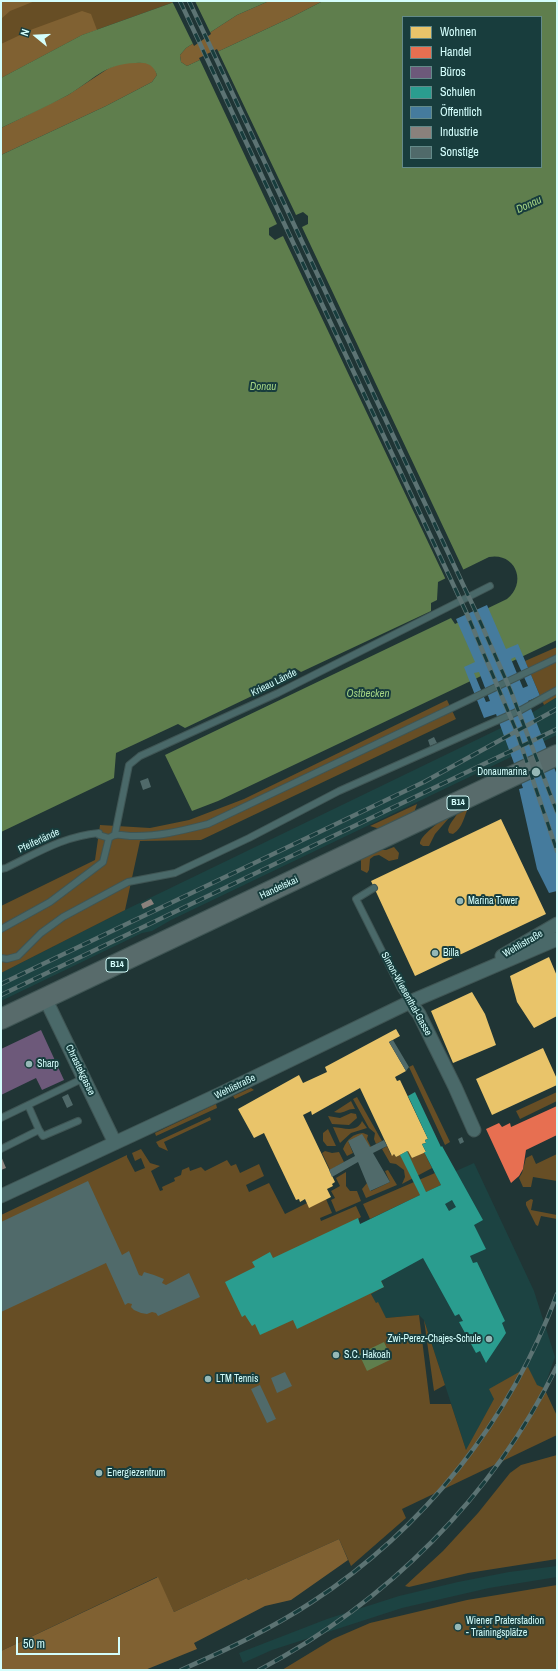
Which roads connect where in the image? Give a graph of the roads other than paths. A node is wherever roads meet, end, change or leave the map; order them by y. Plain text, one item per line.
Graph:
1 (490, 586) dead end
2 (557, 658) edge
3 (557, 690) edge
4 (557, 756) edge
5 (115, 834) junction
6 (109, 838) junction
7 (1, 869) edge
8 (374, 888) dead end
9 (557, 924) edge
10 (1, 929) edge
11 (557, 939) edge
12 (1, 958) edge
13 (469, 977) junction
14 (45, 998) junction
15 (410, 1002) junction
16 (1, 1019) edge
17 (84, 1078) junction
18 (28, 1105) junction
19 (1, 1118) edge
20 (78, 1121) dead end
21 (39, 1130) junction
22 (474, 1130) dead end
23 (115, 1143) junction
24 (1, 1149) edge
25 (1, 1196) edge

1 - 5 lane, Krieau Lände
2 - 5 lane
3 - 12 lane
4 - 14 main road, Handelskai / B14
5 - 6 lane
6 - 7 lane, Pfeiferlände
6 - 10 lane
8 - 15 lane, Simon-Wiesenthal-Gasse
9 - 13 street, Wehlistraße
11 - 13 street, Wehlistraße
13 - 15 street, Wehlistraße
14 - 16 main road, Handelskai / B14
14 - 17 street, Chrastekgasse
15 - 22 street, Simon-Wiesenthal-Gasse
15 - 23 street, Wehlistraße
17 - 18 lane
17 - 23 street, Chrastekgasse
18 - 19 lane
18 - 21 lane
20 - 21 lane
21 - 24 lane
23 - 25 street, Wehlistraße

